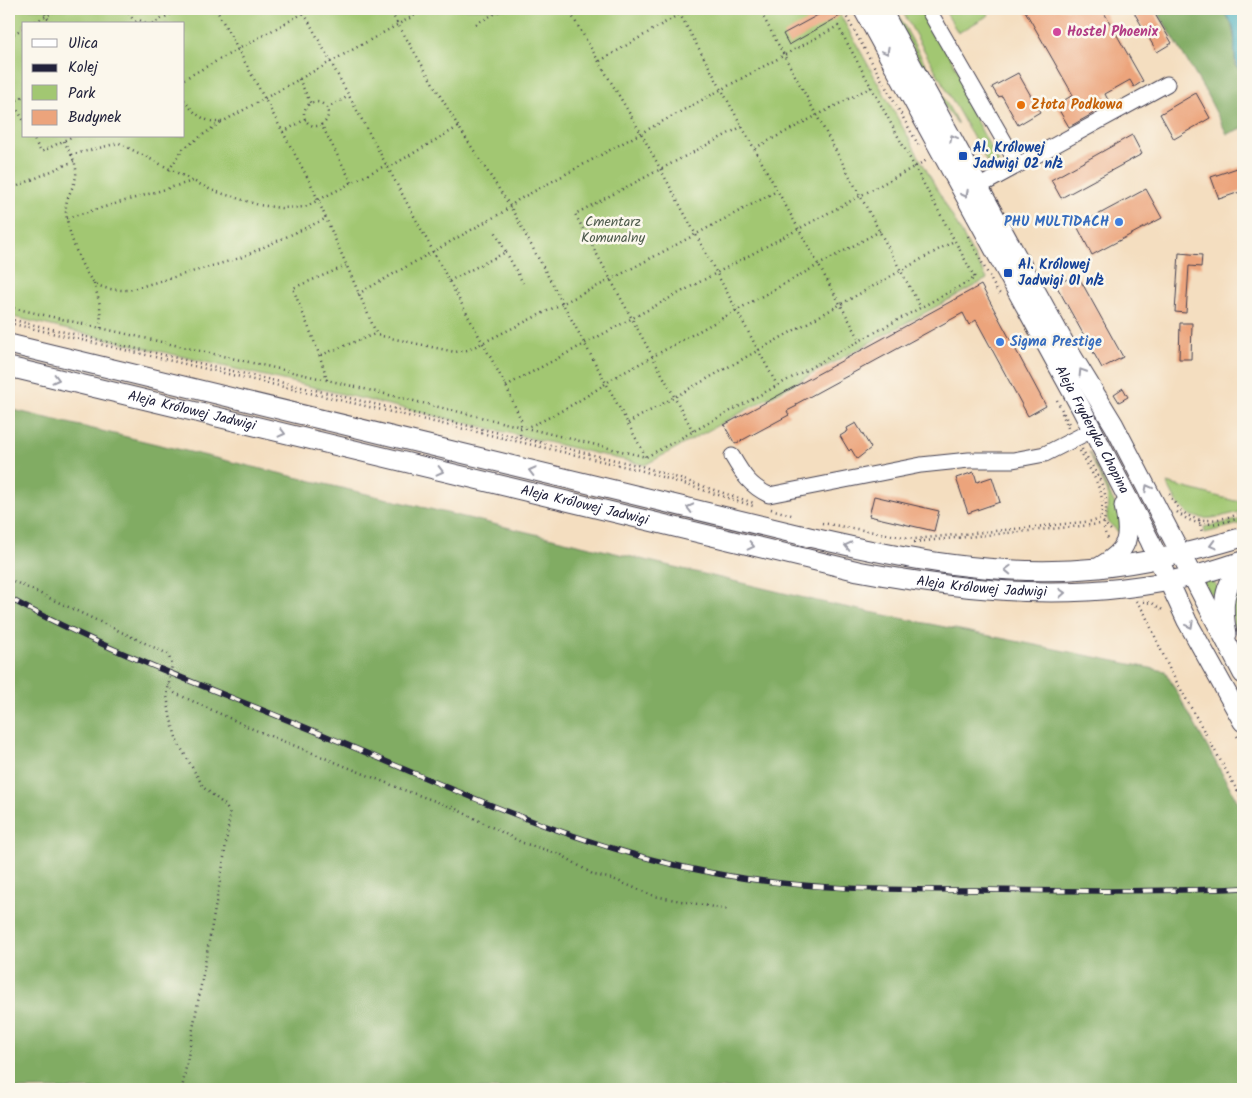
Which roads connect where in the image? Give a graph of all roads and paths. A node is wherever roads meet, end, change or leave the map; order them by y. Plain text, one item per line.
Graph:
1 (43, 9) edge
2 (59, 9) edge
3 (126, 9) edge
4 (180, 9) edge
5 (216, 9) edge
6 (302, 9) edge
7 (312, 9) edge
8 (389, 9) edge
9 (426, 9) edge
10 (466, 9) edge
11 (503, 9) edge
12 (568, 9) edge
13 (678, 9) edge
14 (688, 9) edge
15 (758, 9) edge
16 (842, 9) edge
17 (862, 9) edge
18 (881, 9) edge
19 (928, 9) edge
20 (460, 12) dead end
21 (304, 13) junction
22 (681, 13) junction
23 (46, 16) junction
24 (35, 22) edge
25 (50, 22) edge
26 (132, 22) edge
27 (156, 22) edge
28 (398, 24) junction
29 (476, 24) dead end
30 (22, 29) edge
31 (9, 36) edge
32 (238, 49) junction
33 (784, 55) junction
34 (600, 61) junction
35 (331, 62) junction
36 (185, 79) edge
37 (299, 79) junction
38 (1167, 84) dead end
39 (871, 87) junction
40 (721, 88) junction
41 (349, 96) junction
42 (22, 97) edge
43 (264, 97) junction
44 (16, 100) junction
45 (9, 101) edge
46 (185, 101) edge
47 (311, 104) junction
48 (15, 106) junction
49 (327, 108) junction
50 (817, 116) junction
51 (22, 118) edge
52 (306, 120) junction
53 (222, 122) junction
54 (321, 124) junction
55 (458, 126) junction
56 (742, 126) junction
57 (283, 132) junction
58 (641, 132) junction
59 (33, 138) edge
60 (69, 138) edge
61 (119, 138) edge
62 (64, 141) junction
63 (119, 143) junction
64 (754, 149) junction
65 (71, 155) junction
66 (74, 160) junction
67 (927, 160) junction
68 (1018, 165) junction
69 (387, 166) junction
70 (914, 167) junction
71 (931, 168) dead end
72 (169, 170) junction
73 (660, 170) junction
74 (194, 181) junction
75 (352, 183) junction
76 (980, 186) junction
77 (9, 190) edge
78 (777, 191) junction
79 (860, 195) junction
80 (317, 201) junction
81 (510, 206) junction
82 (67, 218) junction
83 (325, 219) junction
84 (797, 228) junction
85 (495, 231) dead end
86 (880, 231) junction
87 (966, 232) dead end
88 (695, 235) junction
89 (954, 241) junction
90 (432, 250) junction
91 (506, 252) junction
92 (346, 266) junction
93 (818, 266) junction
94 (902, 270) junction
95 (715, 272) junction
96 (610, 280) junction
97 (449, 282) junction
98 (94, 283) junction
99 (522, 283) dead end
100 (358, 294) junction
101 (1004, 297) dead end
102 (562, 304) junction
103 (841, 304) junction
104 (9, 307) edge
105 (921, 308) junction
106 (737, 310) junction
107 (632, 318) junction
108 (9, 319) edge
109 (9, 323) edge
110 (101, 328) junction
111 (375, 334) junction
112 (860, 340) junction
113 (482, 342) junction
114 (9, 344) edge
115 (584, 344) junction
116 (758, 350) junction
117 (321, 355) junction
118 (653, 356) junction
119 (9, 367) edge
120 (327, 380) junction
121 (606, 384) junction
122 (777, 385) junction
123 (506, 386) junction
124 (675, 397) junction
125 (1062, 411) dead end
126 (1108, 413) junction
127 (628, 424) junction
128 (521, 427) junction
129 (693, 431) junction
130 (1082, 433) junction
131 (520, 438) junction
132 (732, 456) dead end
133 (646, 457) junction
134 (1119, 483) junction
135 (1166, 493) dead end
136 (763, 508) dead end
137 (1243, 515) edge
138 (801, 520) dead end
139 (1102, 524) junction
140 (1243, 537) edge
141 (1123, 549) junction
142 (1183, 553) junction
143 (1158, 559) junction
144 (1243, 561) edge
145 (1243, 566) edge
146 (1097, 568) junction
147 (1193, 576) junction
148 (9, 579) edge
149 (1168, 581) junction
150 (1133, 586) junction
151 (1231, 650) junction
152 (1243, 674) edge
153 (168, 681) junction
154 (1243, 722) edge
155 (1243, 801) edge
156 (730, 910) dead end
157 (182, 1089) edge

1 - 23 path
2 - 23 path
3 - 26 path
4 - 27 path
5 - 32 path
6 - 21 path
7 - 21 path
8 - 28 path
9 - 28 path
10 - 20 path
11 - 29 path
12 - 34 path
13 - 22 path
14 - 22 path
15 - 33 path
16 - 67 path
17 -> 130 main road, Aleja Fryderyka Chopina
76 -> 18 main road, Aleja Fryderyka Chopina
19 - 68 lane
21 - 32 path
21 - 35 path
22 - 34 path
22 - 40 path
23 - 24 path
23 - 25 path
28 - 35 path
28 - 55 path
30 - 31 path
32 - 36 path
32 - 43 path
33 - 39 path
33 - 40 path
33 - 50 path
34 - 58 path
35 - 37 path
35 - 41 path
37 - 43 path
37 - 47 path
38 - 68 lane
39 - 50 path
39 - 70 path
40 - 56 path
40 - 58 path
41 - 49 path
41 - 69 path
42 - 44 path
43 - 53 path
43 - 57 path
44 - 45 path
44 - 48 path
45 - 48 path
46 - 53 path
47 - 49 path
47 - 52 path
48 - 51 path
49 - 54 path
50 - 64 path
50 - 79 path
52 - 54 path
52 - 57 path
53 - 72 path
54 - 75 path
55 - 69 path
55 - 81 path
56 - 64 path
56 - 73 path
57 - 80 path
58 - 73 path
58 - 81 path
59 - 62 path
60 - 62 path
61 - 63 path
62 - 65 path
63 - 65 path
63 - 72 path
64 - 78 path
65 - 66 path
66 - 77 path
66 - 82 path
67 - 70 path
67 - 71 path
68 - 76 lane
69 - 75 path
69 - 90 path
70 - 79 path
70 - 89 path
72 - 74 path
73 - 88 path
73 - 96 path
74 - 80 path
74 - 82 path
75 - 80 path
126 -> 76 main road, Aleja Fryderyka Chopina
78 - 84 path
78 - 88 path
79 - 84 path
79 - 86 path
80 - 83 path
81 - 90 path
81 - 102 path
82 - 98 path
83 - 92 path
83 - 98 path
84 - 93 path
84 - 95 path
85 - 91 path
86 - 93 path
86 - 94 path
87 - 101 path
88 - 95 path
88 - 96 path
89 - 94 path
89 - 105 path
90 - 97 path
90 - 100 path
91 - 97 path
91 - 99 path
92 - 100 path
92 - 117 path
93 - 103 path
93 - 106 path
94 - 103 path
94 - 105 path
95 - 106 path
95 - 107 path
96 - 102 path
96 - 107 path
97 - 113 path
98 - 110 path
100 - 111 path
102 - 113 path
102 - 115 path
103 - 112 path
103 - 116 path
104 - 110 path
105 - 112 path
106 - 116 path
106 - 118 path
107 - 115 path
107 - 118 path
108 - 131 path
109 - 131 path
110 - 120 path
111 - 113 path
111 - 117 path
112 - 122 path
113 - 123 path
146 -> 114 main road, Aleja Królowej Jadwigi
115 - 121 path
115 - 123 path
116 - 122 path
116 - 124 path
117 - 120 path
118 - 121 path
118 - 124 path
119 -> 150 main road, Aleja Królowej Jadwigi
120 - 128 path
121 - 127 path
121 - 128 path
122 - 129 path
123 - 128 path
124 - 127 path
124 - 129 path
125 - 130 path
126 - 130 lane
142 -> 126 main road, Aleja Fryderyka Chopina
127 - 133 path
128 - 131 path
128 - 133 path
129 - 133 path
130 - 132 lane
130 - 134 main road, Aleja Fryderyka Chopina
130 - 139 path
130 - 139 path
134 - 141 main road
134 - 143 main road, Aleja Fryderyka Chopina
135 - 137 path
136 - 138 path
139 - 141 path
140 -> 142 main road, Aleja Królowej Jadwigi
141 - 146 main road
142 - 143 main road, Aleja Królowej Jadwigi
142 - 147 main road, Aleja Fryderyka Chopina
143 - 146 main road, Aleja Królowej Jadwigi
143 - 149 main road, Aleja Fryderyka Chopina
144 - 147 main road, Aleja Królowej Jadwigi
145 - 151 main road
147 - 149 main road, Aleja Królowej Jadwigi
147 - 151 main road, Aleja Fryderyka Chopina
148 - 153 path
149 - 150 main road, Aleja Królowej Jadwigi
149 -> 154 main road, Aleja Fryderyka Chopina
150 - 155 path
151 - 152 main road, Aleja Fryderyka Chopina
153 - 156 path
153 - 157 path

